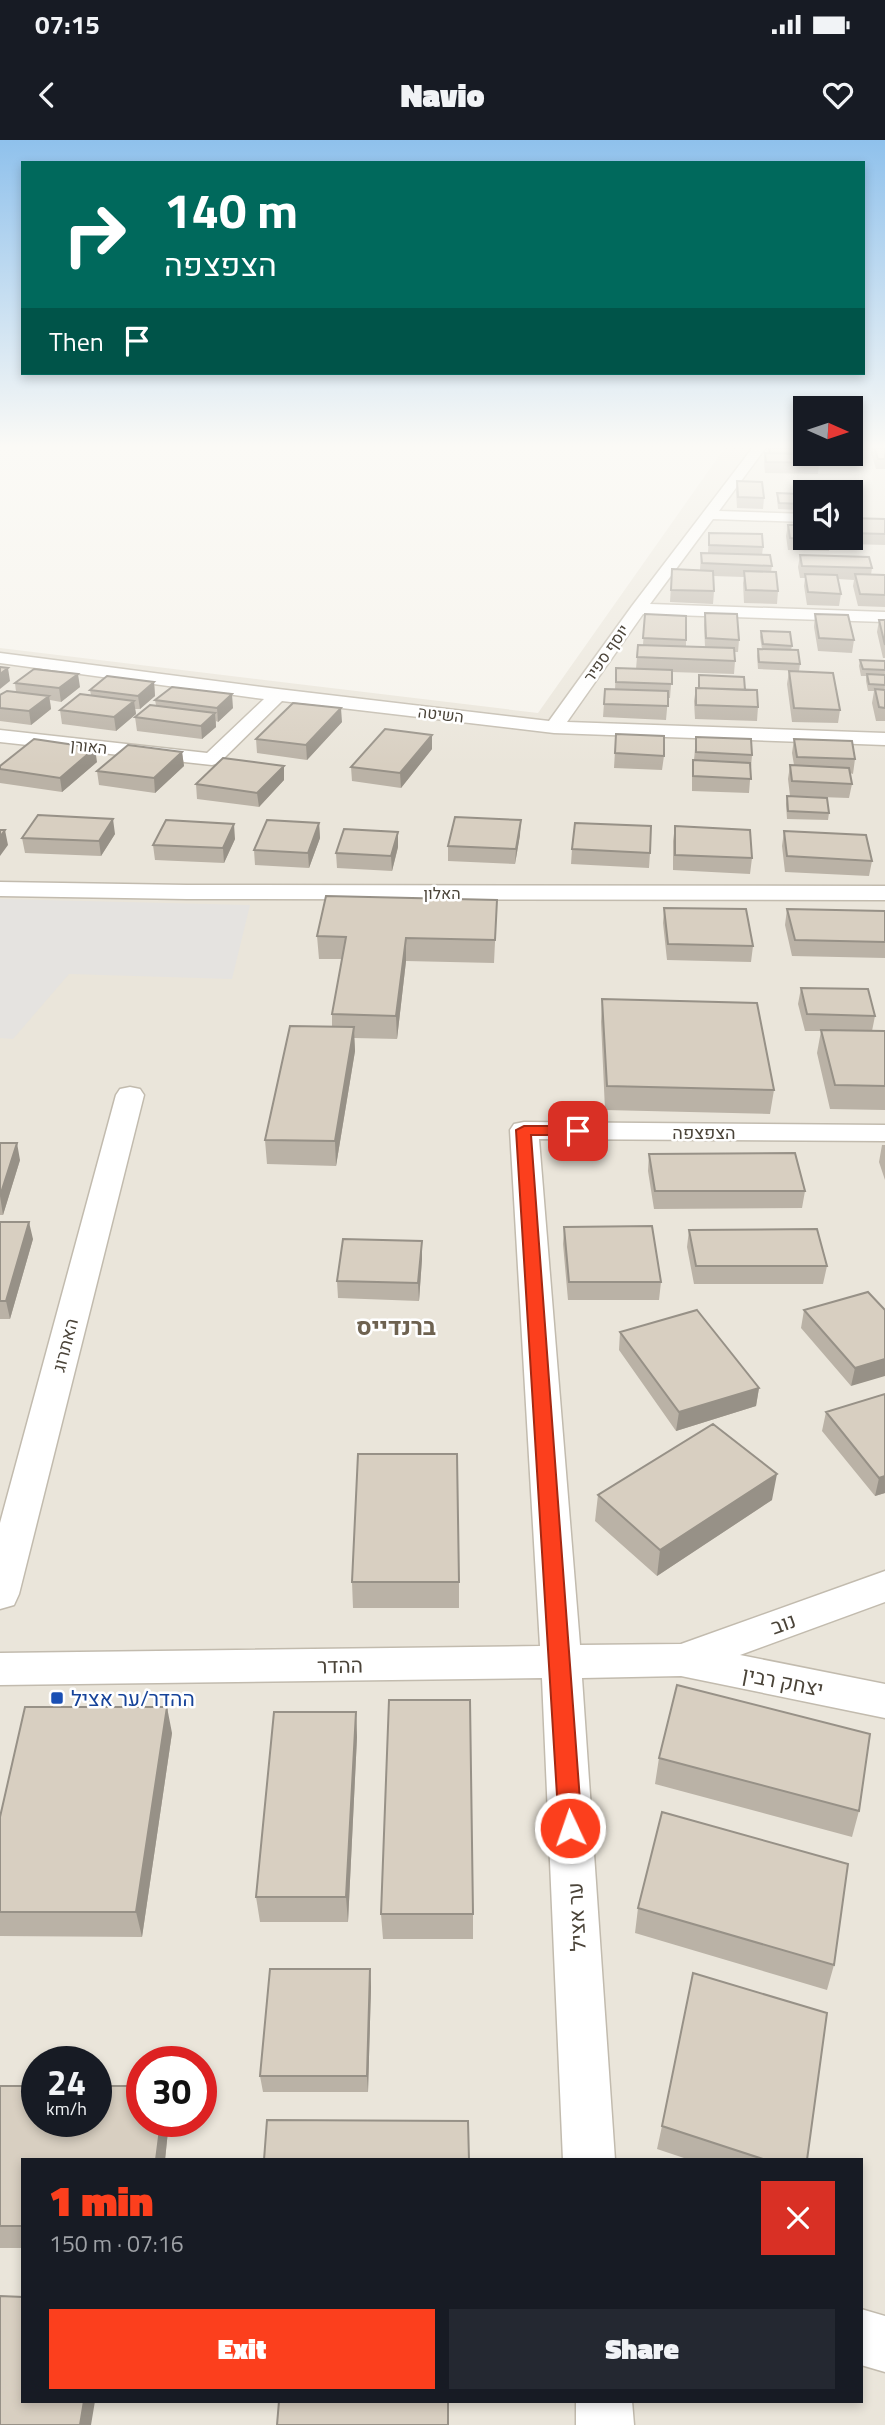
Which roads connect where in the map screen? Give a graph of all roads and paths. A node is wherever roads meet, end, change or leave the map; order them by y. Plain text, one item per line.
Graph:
1 (681, 553) edge
2 (638, 609) junction
3 (885, 617) edge
4 (0, 658) edge
5 (278, 695) junction
6 (554, 727) junction
7 (0, 736) edge
8 (885, 739) edge
9 (0, 889) edge
10 (885, 893) edge
11 (130, 1096) dead end
12 (524, 1130) joint
13 (885, 1133) edge
14 (885, 1586) edge
15 (0, 1594) edge
16 (681, 1660) junction
17 (561, 1662) junction
18 (0, 1669) edge
19 (885, 1701) edge
20 (589, 2158) edge
21 (863, 2338) edge
22 (885, 2344) edge
23 (604, 2403) edge
24 (605, 2425) edge

1 - 2 street, יוסף ספיר
2 - 3 street
2 - 6 street, יוסף ספיר
4 - 5 street, השיטה
5 - 6 street, השיטה
5 - 7 street, האורן
6 - 8 street, השיטה
9 - 10 street, האלון
11 - 15 street, האתרוג
12 - 13 street, הצפצפה
12 - 17 street, ער אציל
14 - 16 street, נוב
16 - 17 street, ההדר
16 - 19 street, יצחק רבין
17 - 18 street, ההדר
17 - 20 street, ער אציל
21 - 22 street
23 - 24 street

